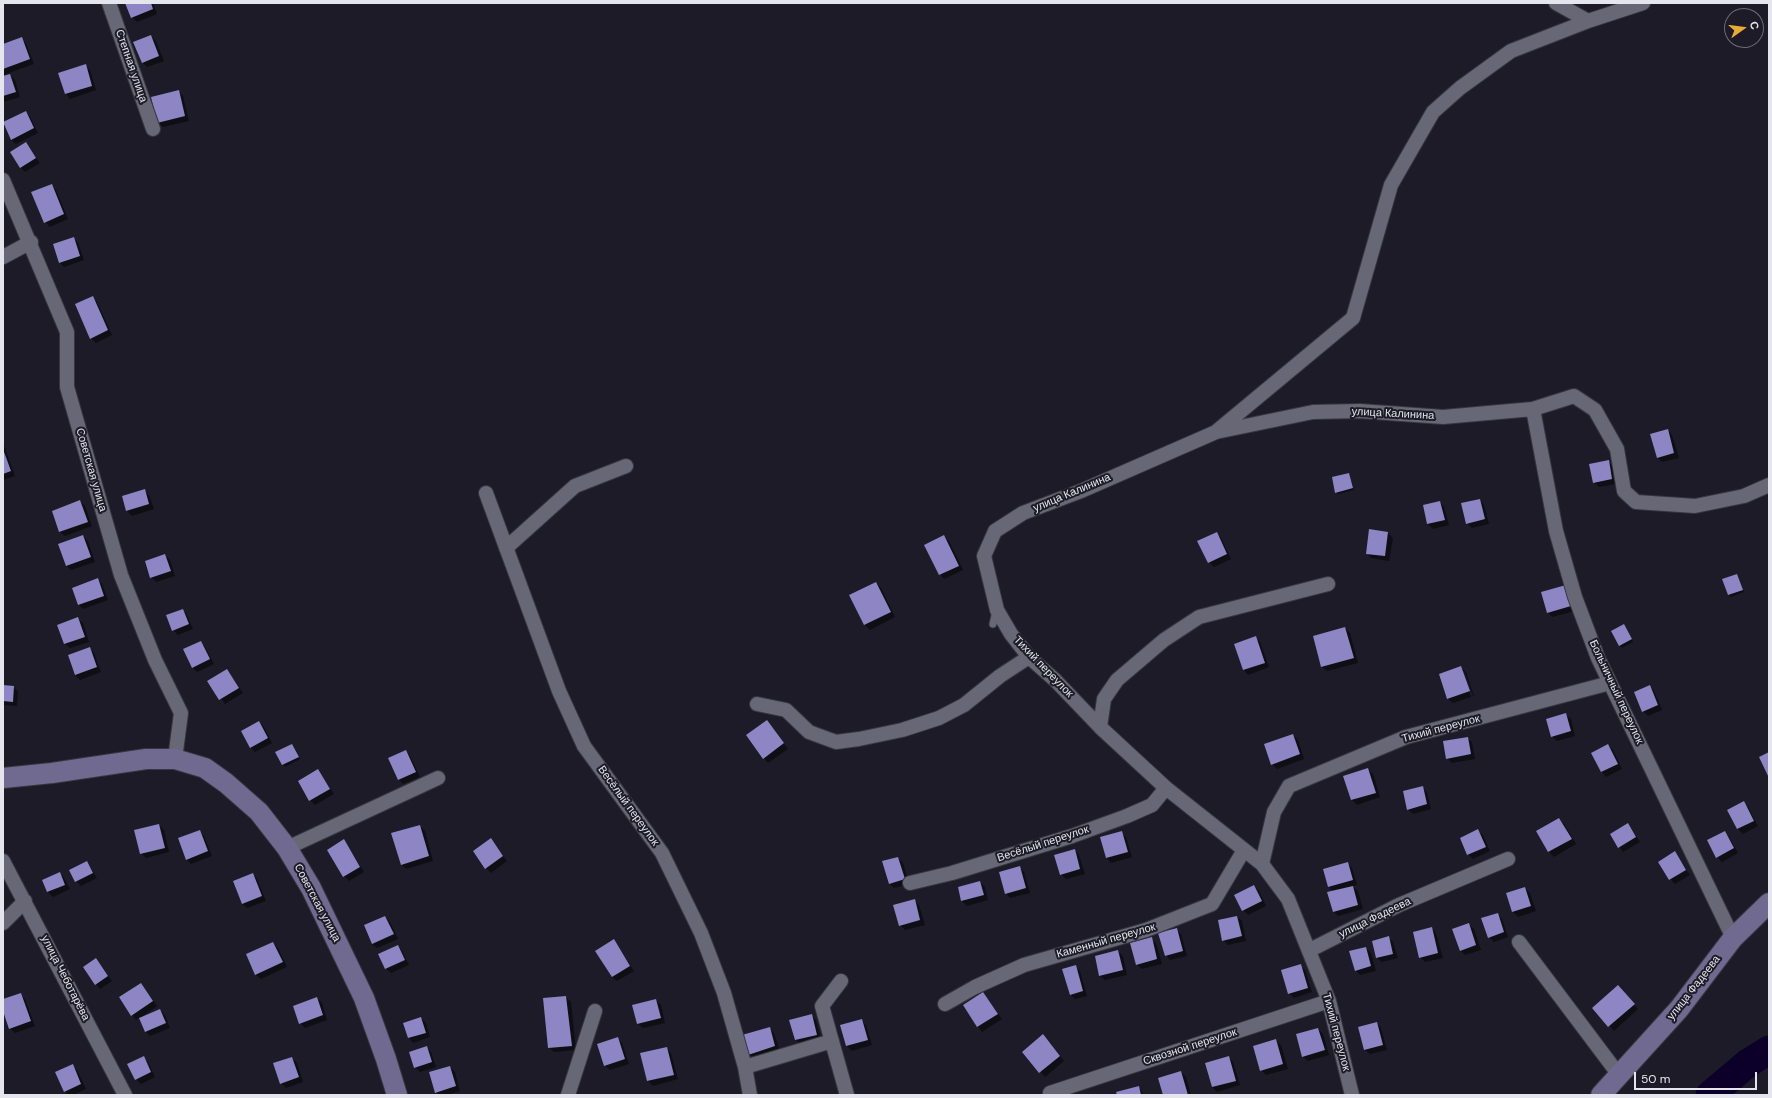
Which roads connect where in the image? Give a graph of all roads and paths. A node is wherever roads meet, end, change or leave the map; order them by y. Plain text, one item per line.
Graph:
1 (109, 3) edge
2 (1556, 3) edge
3 (1643, 3) edge
4 (1588, 21) junction
5 (153, 129) dead end
6 (3, 180) edge
7 (31, 242) junction
8 (3, 257) edge
9 (1533, 409) junction
10 (1216, 432) junction
11 (626, 466) dead end
12 (1769, 485) edge
13 (486, 492) dead end
14 (506, 548) junction
15 (984, 556) joint
16 (1328, 584) dead end
17 (997, 610) junction
18 (993, 624) dead end
19 (1029, 657) junction
20 (1610, 683) junction
21 (756, 704) dead end
22 (1100, 727) junction
23 (175, 759) junction
24 (3, 778) edge
25 (438, 778) dead end
26 (1166, 788) junction
27 (287, 848) junction
28 (1244, 850) junction
29 (1508, 859) dead end
30 (3, 861) edge
31 (1262, 864) junction
32 (910, 883) dead end
33 (25, 900) junction
34 (1769, 903) edge
35 (3, 923) edge
36 (1733, 938) junction
37 (1518, 942) dead end
38 (1310, 950) junction
39 (841, 981) dead end
40 (1329, 1001) junction
41 (945, 1004) dead end
42 (595, 1011) dead end
43 (832, 1041) junction
44 (745, 1067) junction
45 (1619, 1075) junction
46 (1050, 1093) dead end
47 (125, 1095) edge
48 (397, 1095) edge
49 (568, 1095) edge
50 (750, 1095) edge
51 (847, 1095) edge
52 (1352, 1095) edge
53 (1601, 1095) edge

1 - 5 street, Степная улица
2 - 4 street
3 - 4 street
4 - 10 street
6 - 7 street, Советская улица
7 - 8 street
7 - 23 street, Советская улица
9 - 10 street, улица Калинина
9 - 12 street, улица Калинина
9 - 20 street, Больничный переулок
10 - 15 street, улица Калинина
11 - 14 street
13 - 14 street, Весёлый переулок
14 - 44 street, Весёлый переулок
15 - 17 street, Тихий переулок
16 - 22 street
17 - 18 lane
17 - 19 street, Тихий переулок
19 - 21 street
19 - 22 street, Тихий переулок
20 - 31 street, Тихий переулок
20 - 36 street, Больничный переулок
22 - 26 street, Тихий переулок
23 - 24 main road, Советская улица
23 - 27 main road, Советская улица
25 - 27 street
26 - 28 street, Тихий переулок
26 - 32 street, Весёлый переулок
27 - 48 main road, Советская улица
28 - 31 street, Тихий переулок
28 - 41 street, Каменный переулок
29 - 38 street, улица Фадеева
30 - 33 street, улица Чеботарёва
31 - 38 street, Тихий переулок
33 - 35 street
33 - 47 street, улица Чеботарёва
34 - 36 main road, улица Фадеева
36 - 45 main road, улица Фадеева
37 - 45 street
38 - 40 street, Тихий переулок
39 - 43 street
40 - 46 street, Сквозной переулок
40 - 52 street, Тихий переулок
42 - 49 street
43 - 44 street
43 - 51 street
44 - 50 street, Весёлый переулок
45 - 53 main road, улица Фадеева

